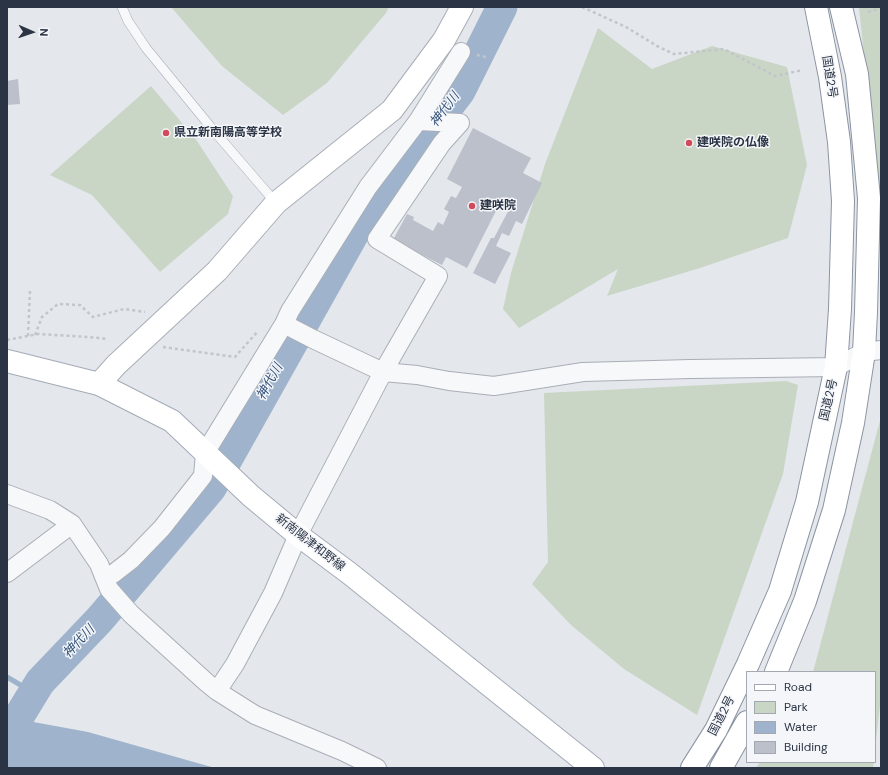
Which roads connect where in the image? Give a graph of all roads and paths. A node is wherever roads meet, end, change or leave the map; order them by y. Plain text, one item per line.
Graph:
1 (122, 7) edge
2 (462, 7) edge
3 (582, 7) edge
4 (816, 7) edge
5 (841, 7) edge
6 (881, 8) edge
7 (868, 12) dead end
8 (461, 52) dead end
9 (803, 70) dead end
10 (418, 120) junction
11 (276, 203) junction
12 (30, 291) dead end
13 (146, 312) dead end
14 (284, 324) junction
15 (258, 330) dead end
16 (35, 335) junction
17 (28, 336) junction
18 (108, 339) dead end
19 (7, 340) edge
20 (160, 347) dead end
21 (872, 351) edge
22 (7, 361) edge
23 (836, 367) junction
24 (383, 372) junction
25 (99, 384) junction
26 (210, 457) junction
27 (7, 494) edge
28 (72, 524) junction
29 (298, 535) junction
30 (7, 573) edge
31 (106, 583) junction
32 (776, 671) edge
33 (217, 691) junction
34 (746, 724) edge
35 (377, 768) edge
36 (593, 768) edge
37 (692, 768) edge
38 (722, 768) edge

1 - 11 lane
2 - 11 main road
3 - 9 path
4 - 23 main road, 国道2号
5 - 21 main road
6 - 7 path
8 - 10 street
10 - 14 street
10 - 24 street
11 - 25 main road
12 - 17 path
13 - 16 path
14 - 24 street
14 - 26 street
15 - 20 path
16 - 17 path
16 - 18 path
17 - 19 path
21 - 23 street
21 - 32 main road
22 - 25 main road, 新南陽津和野線
23 - 24 street
23 - 37 main road, 国道2号
24 - 29 street
25 - 26 main road, 新南陽津和野線
26 - 29 main road, 新南陽津和野線
26 - 31 street
27 - 28 street
28 - 30 street
28 - 31 street
29 - 33 street
29 - 36 main road, 新南陽津和野線
31 - 33 street
33 - 35 street
34 - 38 main road, 国道2号

